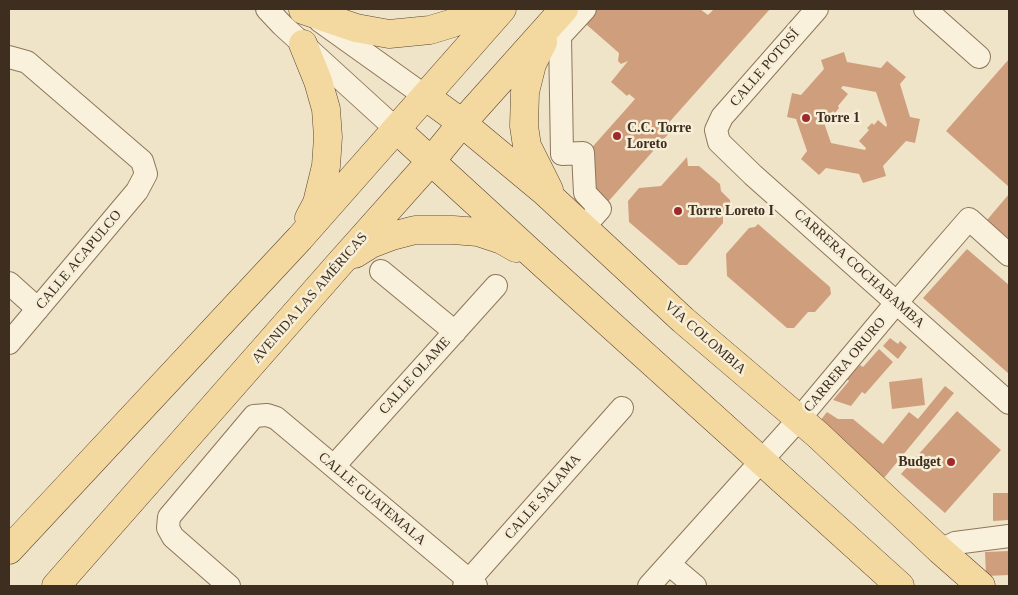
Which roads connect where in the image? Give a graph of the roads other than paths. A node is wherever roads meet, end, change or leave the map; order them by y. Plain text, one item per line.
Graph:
1 (267, 9) edge
2 (302, 9) edge
3 (475, 9) edge
4 (502, 9) edge
5 (817, 9) edge
6 (925, 9) edge
7 (574, 17) edge
8 (303, 44) junction
9 (9, 57) edge
10 (979, 57) dead end
11 (425, 96) junction
12 (462, 123) junction
13 (396, 129) junction
14 (716, 130) joint
15 (431, 161) junction
16 (555, 202) junction
17 (583, 228) junction
18 (300, 238) junction
19 (1009, 255) edge
20 (540, 261) junction
21 (341, 262) junction
22 (381, 272) dead end
23 (9, 283) edge
24 (496, 286) dead end
25 (897, 302) junction
26 (38, 309) junction
27 (455, 332) junction
28 (9, 342) edge
29 (1009, 403) edge
30 (622, 408) dead end
31 (799, 420) junction
32 (762, 462) junction
33 (334, 466) junction
34 (1009, 536) edge
35 (9, 550) edge
36 (940, 550) junction
37 (669, 564) junction
38 (470, 584) edge
39 (976, 585) edge
40 (56, 586) edge
41 (229, 586) edge
42 (650, 586) edge
43 (695, 586) edge
44 (900, 586) edge

1 - 8 street
2 - 3 main road
2 - 11 street
4 - 11 main road
5 - 14 street, CALLE POTOSÍ
6 - 10 street
7 - 12 main road, AVENIDA LAS AMÉRICAS
7 - 16 main road
7 - 17 street
8 - 13 street
8 - 18 main road
9 - 26 street, CALLE ACAPULCO
11 - 12 main road, VÍA COLOMBIA
11 - 13 main road
12 - 15 main road, AVENIDA LAS AMÉRICAS
12 - 16 main road, VÍA COLOMBIA
13 - 15 main road
13 - 18 main road
14 - 25 street, CARRERA COCHABAMBA
15 - 20 main road
15 - 21 main road, AVENIDA LAS AMÉRICAS
16 - 17 main road, VÍA COLOMBIA
17 - 31 main road, VÍA COLOMBIA
18 - 35 main road
19 - 25 street, CARRERA ORURO
20 - 21 main road
20 - 32 main road
21 - 40 main road, AVENIDA LAS AMÉRICAS
22 - 27 street
23 - 26 street
24 - 27 street, CALLE OLAME
25 - 29 street, CARRERA COCHABAMBA
25 - 31 street, CARRERA ORURO
26 - 28 street, CALLE ACAPULCO
27 - 33 street, CALLE OLAME
30 - 38 street, CALLE SALAMA
31 - 32 street, CARRERA ORURO
31 - 36 main road, VÍA COLOMBIA
32 - 37 street, CARRERA ORURO
32 - 44 main road
33 - 38 street, CALLE GUATEMALA
33 - 41 street, CALLE GUATEMALA
34 - 36 street
36 - 39 main road, VÍA COLOMBIA
37 - 42 street, CARRERA ORURO
37 - 43 street

